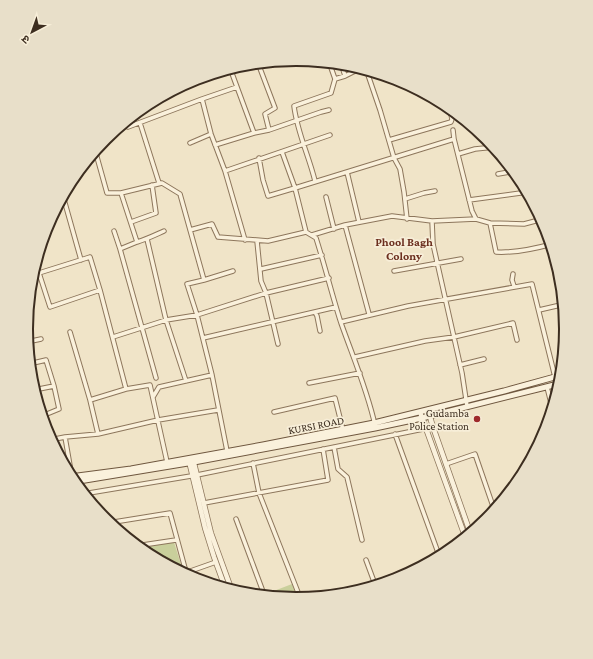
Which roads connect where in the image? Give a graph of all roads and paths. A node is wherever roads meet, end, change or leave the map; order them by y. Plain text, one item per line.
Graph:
1 (260, 68) edge
2 (331, 68) edge
3 (343, 70) edge
4 (352, 72) edge
5 (232, 74) edge
6 (344, 76) junction
7 (368, 76) edge
8 (335, 79) junction
9 (237, 88) junction
10 (202, 99) junction
11 (329, 110) dead end
12 (451, 116) edge
13 (296, 121) junction
14 (140, 123) junction
15 (128, 127) edge
16 (269, 130) junction
17 (453, 130) dead end
18 (254, 133) junction
19 (211, 134) junction
20 (330, 135) dead end
21 (454, 139) junction
22 (389, 140) junction
23 (190, 143) dead end
24 (215, 145) junction
25 (303, 145) junction
26 (487, 148) edge
27 (282, 152) junction
28 (458, 154) junction
29 (97, 157) edge
30 (259, 158) junction
31 (394, 158) junction
32 (225, 171) junction
33 (347, 172) junction
34 (508, 172) edge
35 (498, 174) dead end
36 (314, 181) junction
37 (159, 183) junction
38 (152, 185) junction
39 (295, 188) junction
40 (435, 191) dead end
41 (121, 193) junction
42 (522, 193) edge
43 (326, 197) dead end
44 (405, 198) junction
45 (469, 200) junction
46 (65, 203) edge
47 (407, 219) junction
48 (476, 219) junction
49 (432, 221) junction
50 (536, 221) edge
51 (131, 222) junction
52 (359, 222) junction
53 (490, 223) junction
54 (345, 225) junction
55 (334, 229) junction
56 (190, 230) junction
57 (114, 231) dead end
58 (164, 231) dead end
59 (306, 232) junction
60 (312, 235) junction
61 (147, 239) junction
62 (245, 240) junction
63 (257, 241) junction
64 (137, 242) junction
65 (546, 246) edge
66 (120, 249) junction
67 (322, 255) junction
68 (461, 259) dead end
69 (81, 260) junction
70 (437, 264) junction
71 (260, 269) junction
72 (233, 271) dead end
73 (394, 271) dead end
74 (39, 273) joint
75 (513, 274) dead end
76 (329, 278) junction
77 (204, 280) junction
78 (514, 286) junction
79 (100, 290) junction
80 (266, 294) junction
81 (445, 300) junction
82 (559, 305) edge
83 (336, 306) junction
84 (539, 310) junction
85 (315, 312) junction
86 (369, 314) junction
87 (197, 315) junction
88 (166, 320) junction
89 (272, 322) junction
90 (341, 322) junction
91 (142, 328) junction
92 (320, 331) dead end
93 (70, 332) dead end
94 (113, 337) junction
95 (454, 337) junction
96 (203, 338) junction
97 (41, 339) dead end
98 (517, 340) dead end
99 (34, 341) edge
100 (278, 344) dead end
101 (355, 358) junction
102 (484, 359) dead end
103 (35, 363) edge
104 (460, 364) junction
105 (360, 373) junction
106 (212, 375) junction
107 (555, 377) joint
108 (156, 378) dead end
109 (186, 381) junction
110 (309, 383) dead end
111 (554, 385) edge
112 (54, 386) junction
113 (547, 387) junction
114 (126, 388) junction
115 (40, 389) edge
116 (153, 398) junction
117 (90, 400) junction
118 (550, 400) edge
119 (467, 404) junction
120 (218, 410) junction
121 (274, 412) dead end
122 (429, 413) junction
123 (47, 414) edge
124 (421, 415) junction
125 (158, 420) junction
126 (375, 426) junction
127 (433, 427) junction
128 (426, 428) junction
129 (343, 430) junction
130 (98, 434) junction
131 (395, 434) junction
132 (65, 437) junction
133 (57, 439) edge
134 (334, 447) junction
135 (322, 449) junction
136 (227, 452) junction
137 (191, 460) junction
138 (167, 462) junction
139 (69, 463) edge
140 (253, 463) junction
141 (446, 464) junction
142 (195, 475) junction
143 (78, 478) edge
144 (78, 478) edge
145 (90, 493) edge
146 (259, 493) junction
147 (204, 503) junction
148 (493, 505) edge
149 (236, 519) dead end
150 (116, 522) edge
151 (469, 529) edge
152 (464, 533) edge
153 (176, 540) junction
154 (362, 540) dead end
155 (144, 545) edge
156 (438, 552) edge
157 (366, 560) dead end
158 (216, 562) junction
159 (183, 567) edge
160 (191, 571) edge
161 (374, 581) edge
162 (227, 584) edge
163 (228, 584) edge
164 (263, 591) edge
165 (298, 593) edge

1 - 16 street
2 - 8 street
3 - 6 street
4 - 6 street
5 - 9 street
6 - 8 street
7 - 22 street
8 - 13 street
9 - 10 street
9 - 18 street
10 - 14 street
10 - 19 street
11 - 13 street
12 - 22 street
13 - 16 street
13 - 25 street
14 - 15 street
14 - 37 street
16 - 18 street
17 - 21 street
18 - 24 street
19 - 23 street
19 - 24 street
20 - 25 street
21 - 28 street
21 - 31 street
22 - 31 street
24 - 32 street
25 - 27 street
25 - 36 street
26 - 28 street
27 - 30 street
27 - 39 street
28 - 45 street
29 - 41 street
30 - 32 street
30 - 39 street
31 - 33 street
31 - 44 street
32 - 62 street
33 - 36 street
33 - 52 street
34 - 35 street
36 - 39 street
37 - 38 street
37 - 56 street
38 - 41 street
38 - 51 street
39 - 59 street
40 - 44 street
41 - 51 street
42 - 45 street
43 - 55 street
44 - 47 street
45 - 48 street
46 - 69 street
47 - 49 street
47 - 52 street
48 - 49 street
48 - 53 street
49 - 70 street
50 - 53 street
51 - 64 street
52 - 54 street
53 - 65 street
54 - 55 street
54 - 86 street
55 - 60 street
56 - 62 street
56 - 77 street
57 - 66 street
58 - 61 street
59 - 60 street
59 - 63 street
60 - 67 street
61 - 64 street
61 - 88 street
62 - 63 street
63 - 71 street
64 - 66 street
66 - 91 street
67 - 71 street
67 - 76 street
68 - 70 street
69 - 74 street
69 - 79 street
70 - 73 street
70 - 81 street
71 - 80 street
72 - 77 street
74 - 79 street
75 - 78 street
76 - 80 street
76 - 83 street
77 - 87 street
78 - 81 street
78 - 84 street
79 - 94 street
80 - 87 street
80 - 89 street
81 - 86 street
81 - 95 street
82 - 84 street
83 - 85 street
83 - 90 street
84 - 107 street
85 - 89 street
85 - 92 street
86 - 90 street
87 - 88 street
87 - 96 street
88 - 91 street
88 - 109 street
89 - 96 street
89 - 100 street
90 - 101 street
91 - 94 street
91 - 108 street
93 - 117 street
94 - 114 street
95 - 98 street
95 - 101 street
95 - 104 street
96 - 106 street
97 - 99 street
101 - 105 street
102 - 104 street
103 - 112 street
104 - 119 street
105 - 110 street
105 - 126 street
106 - 109 street
106 - 120 street
107 - 119 main road, KURSI ROAD
109 - 116 street
111 - 113 main road, KURSI ROAD
112 - 115 street
112 - 123 street
113 - 118 street
113 - 119 main road, KURSI ROAD
114 - 116 street
114 - 117 street
116 - 125 street
117 - 130 street
119 - 122 main road, KURSI ROAD
120 - 125 street
120 - 136 street
121 - 129 street
122 - 124 main road, KURSI ROAD
122 - 127 street
124 - 126 main road, KURSI ROAD
124 - 128 street
125 - 130 street
125 - 138 street
126 - 129 main road, KURSI ROAD
126 - 137 main road, KURSI ROAD
127 - 128 street
127 - 141 street
128 - 131 street
128 - 152 street
129 - 136 main road, KURSI ROAD
130 - 132 street
131 - 134 street
131 - 156 street
132 - 133 street
132 - 139 street
134 - 135 street
134 - 154 street
135 - 140 street
135 - 146 street
136 - 137 main road, KURSI ROAD
137 - 138 main road, KURSI ROAD
137 - 142 street
137 - 144 main road, KURSI ROAD
138 - 143 main road, KURSI ROAD
140 - 142 street
140 - 146 street
141 - 148 street
141 - 151 street
142 - 145 street
142 - 147 street
142 - 158 street
146 - 147 street
146 - 165 street
147 - 163 street
149 - 164 street
150 - 153 street
153 - 155 street
153 - 159 street
157 - 161 street
158 - 160 street
158 - 162 street

